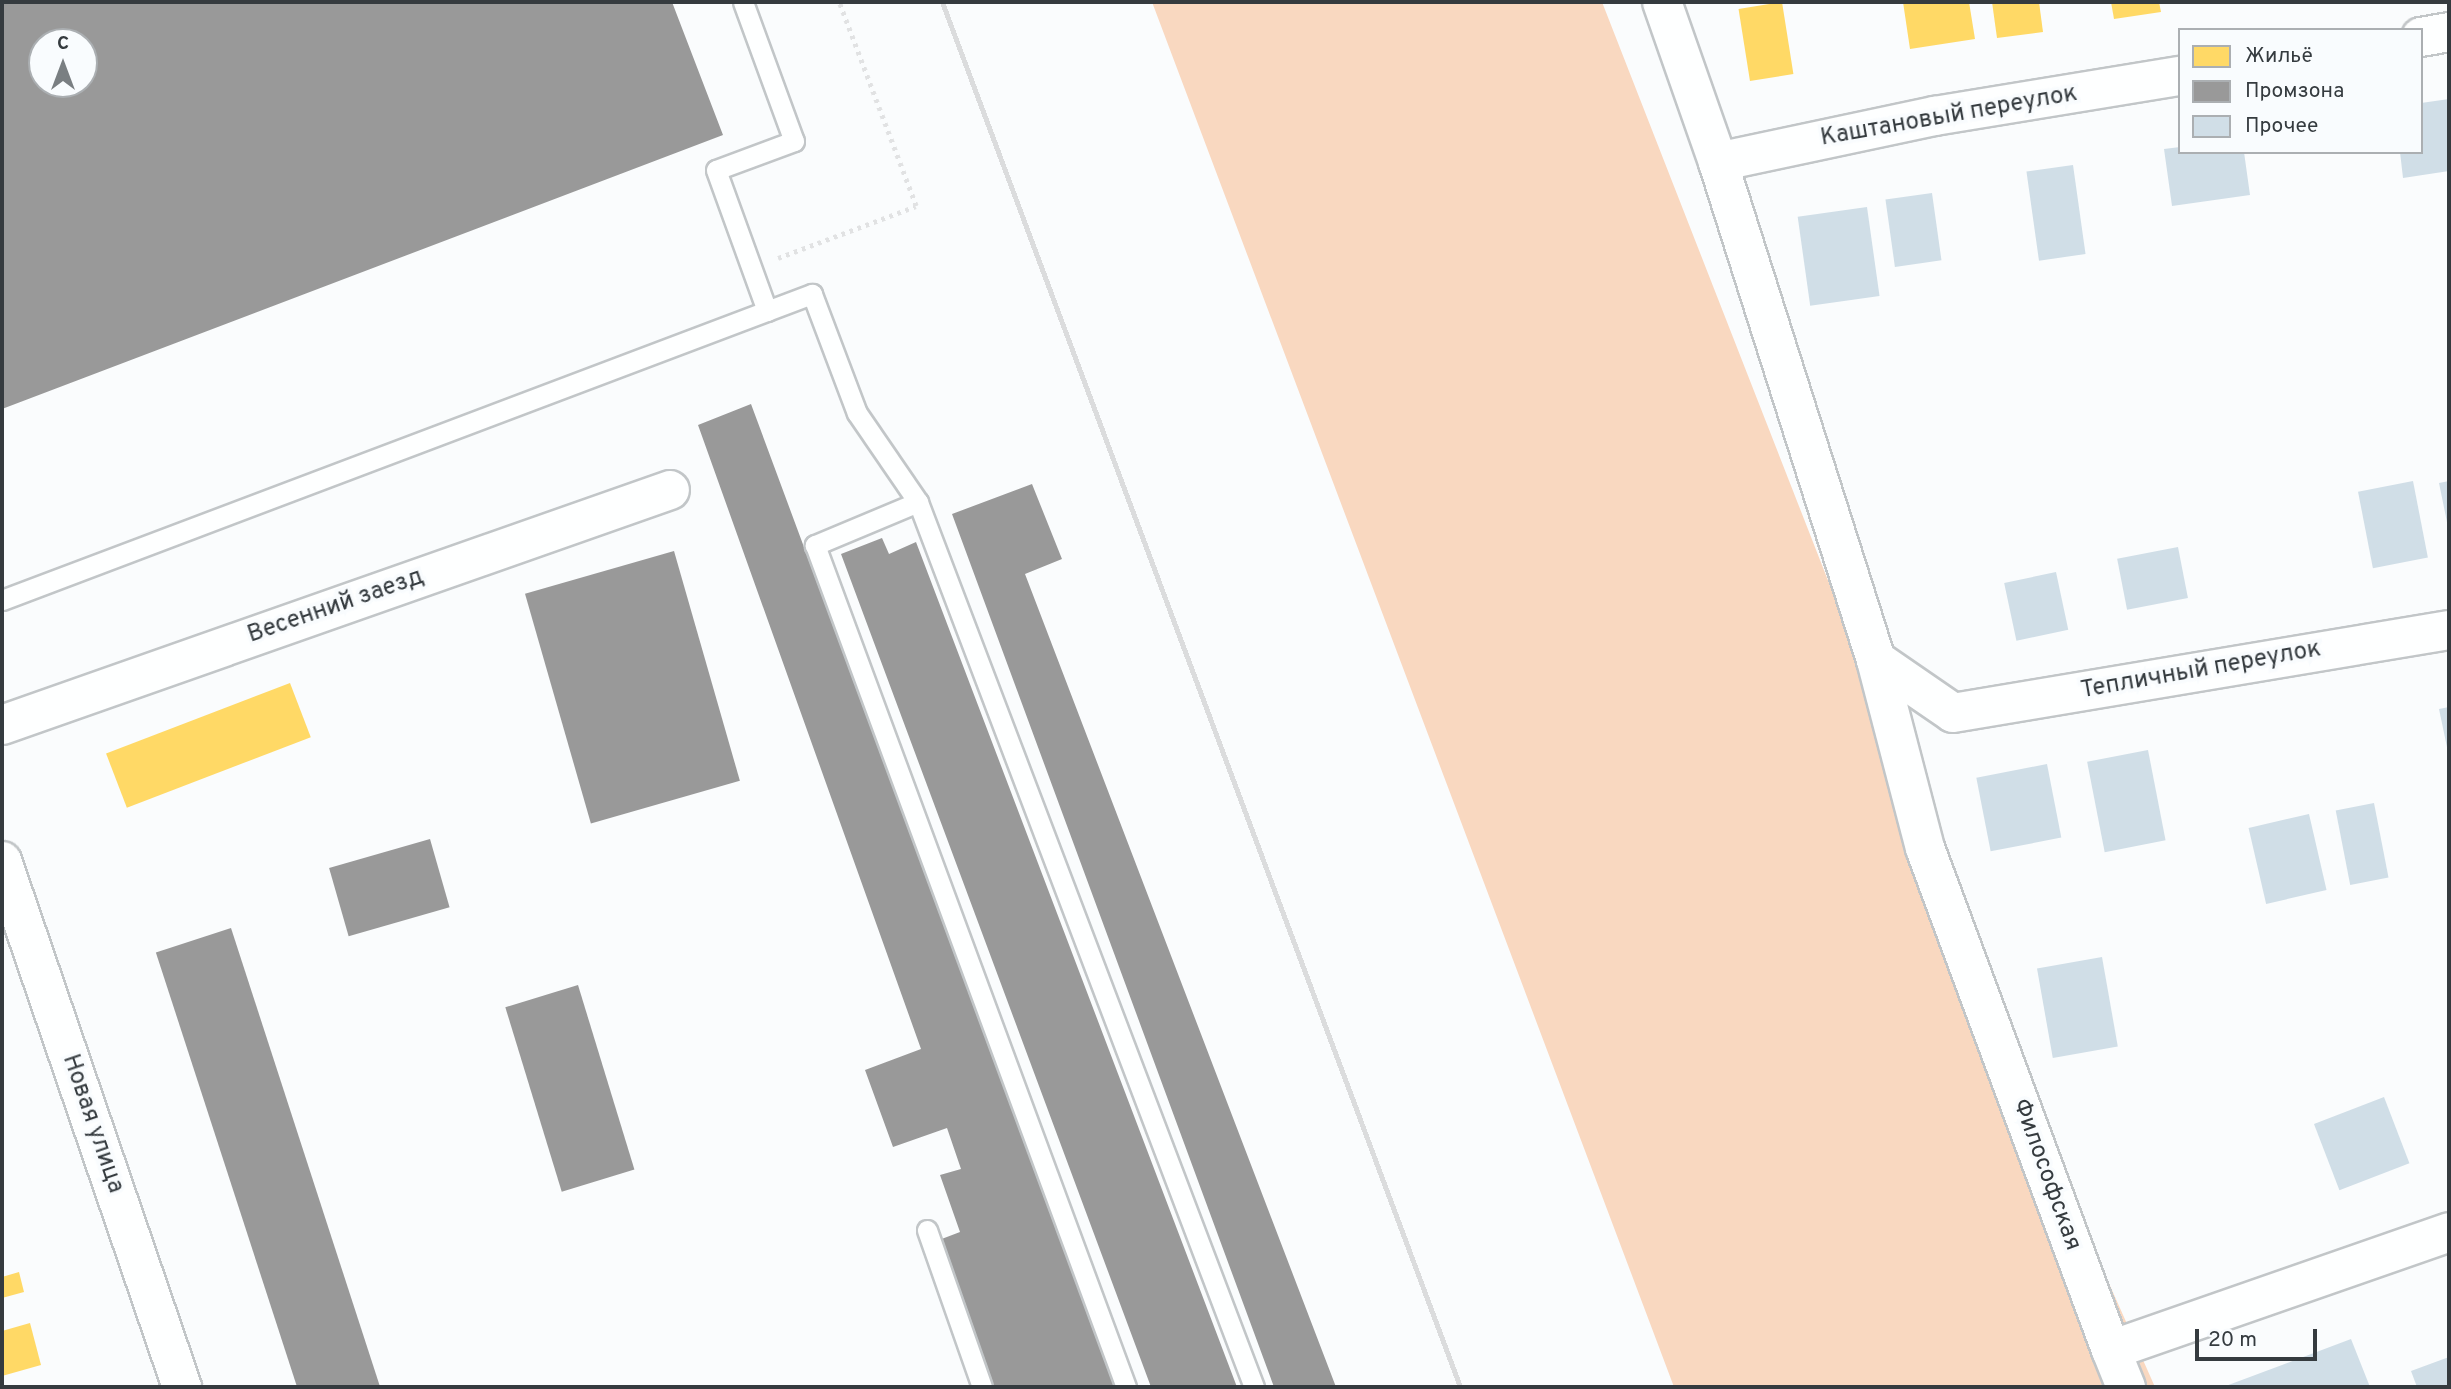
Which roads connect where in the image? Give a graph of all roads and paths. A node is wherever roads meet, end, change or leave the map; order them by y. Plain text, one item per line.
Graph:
1 (743, 2) edge
2 (839, 2) edge
3 (1662, 2) edge
4 (2449, 32) edge
5 (2423, 37) edge
6 (2178, 76) edge
7 (1718, 162) junction
8 (752, 268) junction
9 (767, 311) junction
10 (670, 490) dead end
11 (918, 502) junction
12 (2, 600) edge
13 (2449, 630) edge
14 (1876, 660) junction
15 (2, 725) edge
16 (2, 861) edge
17 (927, 1230) dead end
18 (2449, 1232) edge
19 (2111, 1350) junction
20 (182, 1387) edge
21 (982, 1387) edge
22 (1126, 1387) edge
23 (1254, 1387) edge
24 (2126, 1387) edge

1 - 8 lane
2 - 8 path
3 - 7 street, Философская
4 - 5 street
6 - 7 street, Каштановый переулок
7 - 14 street, Философская
8 - 9 lane
9 - 11 lane
9 - 12 lane
10 - 15 street, Весенний заезд
11 - 22 lane
11 - 23 lane
13 - 14 street, Тепличный переулок
14 - 19 street, Философская
16 - 20 street, Новая улица
17 - 21 lane
18 - 19 street
19 - 24 street, Философская

